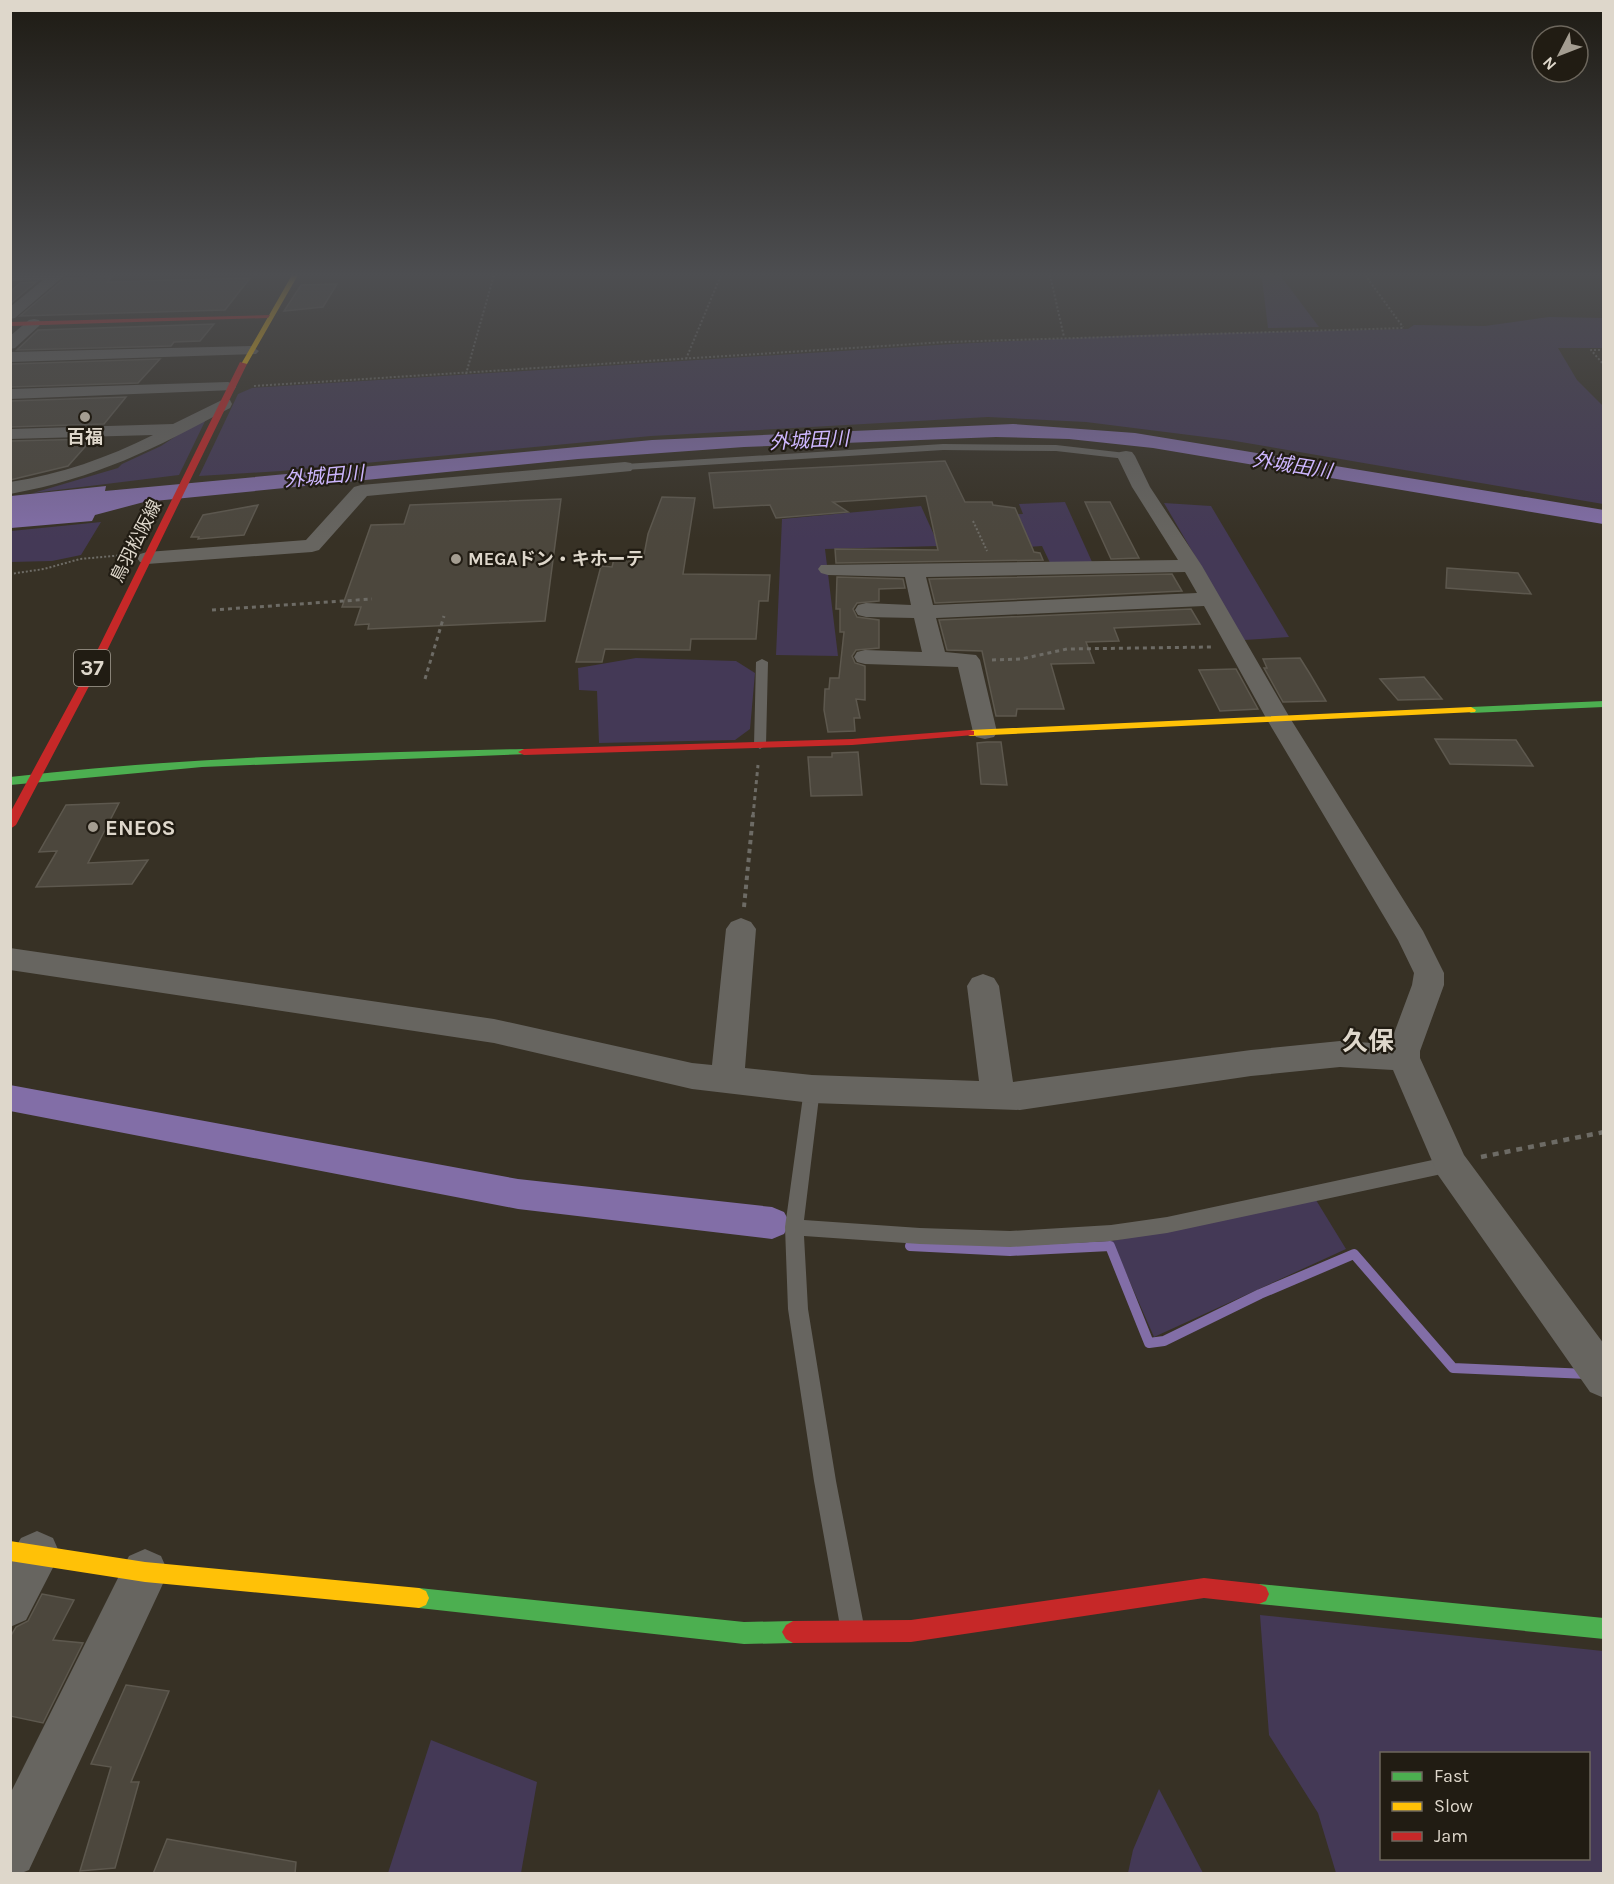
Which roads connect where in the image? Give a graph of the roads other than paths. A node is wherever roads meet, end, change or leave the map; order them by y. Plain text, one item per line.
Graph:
1 (244, 363) edge
2 (10, 394) edge
3 (226, 396) junction
4 (179, 429) junction
5 (10, 434) edge
6 (1126, 456) joint
7 (625, 467) joint
8 (10, 488) edge
9 (147, 558) junction
10 (1192, 566) junction
11 (828, 569) dead end
12 (914, 571) junction
13 (1211, 600) junction
14 (866, 610) dead end
15 (924, 612) junction
16 (865, 657) dead end
17 (935, 659) junction
18 (762, 662) dead end
19 (1604, 704) edge
20 (1278, 718) junction
21 (985, 732) junction
22 (760, 745) junction
23 (38, 778) junction
24 (10, 781) edge
25 (10, 825) edge
26 (741, 929) road end
27 (10, 959) edge
28 (983, 986) dead end
29 (1404, 1058) junction
30 (727, 1081) junction
31 (812, 1089) junction
32 (998, 1095) junction
33 (1450, 1164) junction
34 (794, 1227) junction
35 (1598, 1370) edge
36 (24, 1552) edge
37 (145, 1572) junction
38 (10, 1604) edge
39 (1604, 1629) edge
40 (853, 1633) junction
41 (10, 1851) edge

1 - 3 street, 鳥羽松阪線 / 37
2 - 3 street
3 - 4 street
3 - 9 street, 鳥羽松阪線 / 37
4 - 5 street
4 - 8 street
6 - 7 lane
6 - 10 street
7 - 9 street
9 - 23 street, 鳥羽松阪線 / 37
10 - 12 street
10 - 13 street
11 - 12 street
12 - 15 street
13 - 15 street
13 - 20 street
14 - 15 street
15 - 17 street
16 - 17 street
17 - 21 street
18 - 22 lane
19 - 20 street
20 - 21 street
20 - 29 street
21 - 22 street
22 - 23 street
23 - 24 street
23 - 25 street, 鳥羽松阪線 / 37
26 - 30 street
27 - 30 street
28 - 32 street
29 - 32 street
29 - 33 street
30 - 31 street
31 - 32 street
31 - 34 lane
33 - 34 lane
33 - 35 street
34 - 40 lane
36 - 37 street
36 - 38 street
37 - 40 street
37 - 41 street
39 - 40 street

